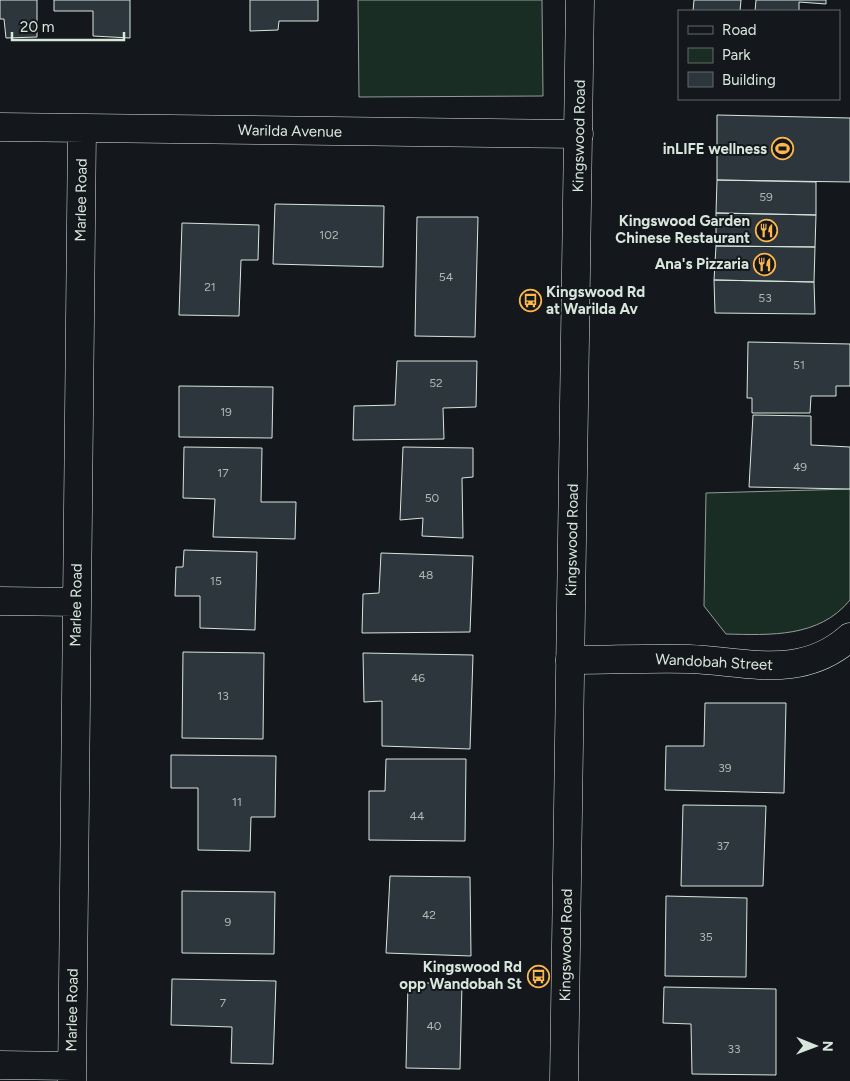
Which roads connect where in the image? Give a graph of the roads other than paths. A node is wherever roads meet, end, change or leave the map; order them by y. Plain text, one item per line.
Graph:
1 (580, 0) edge
2 (0, 127) edge
3 (82, 129) junction
4 (579, 134) junction
5 (0, 601) edge
6 (76, 602) junction
7 (850, 637) edge
8 (570, 660) junction
9 (0, 1065) edge
10 (72, 1073) edge
11 (564, 1081) edge

1 - 4 street, Kingswood Road
2 - 3 street, Warilda Avenue
3 - 4 street, Warilda Avenue
3 - 6 street, Marlee Road
4 - 8 street, Kingswood Road
5 - 6 street
6 - 10 street, Marlee Road
7 - 8 street, Wandobah Street
8 - 11 street, Kingswood Road
9 - 10 street

